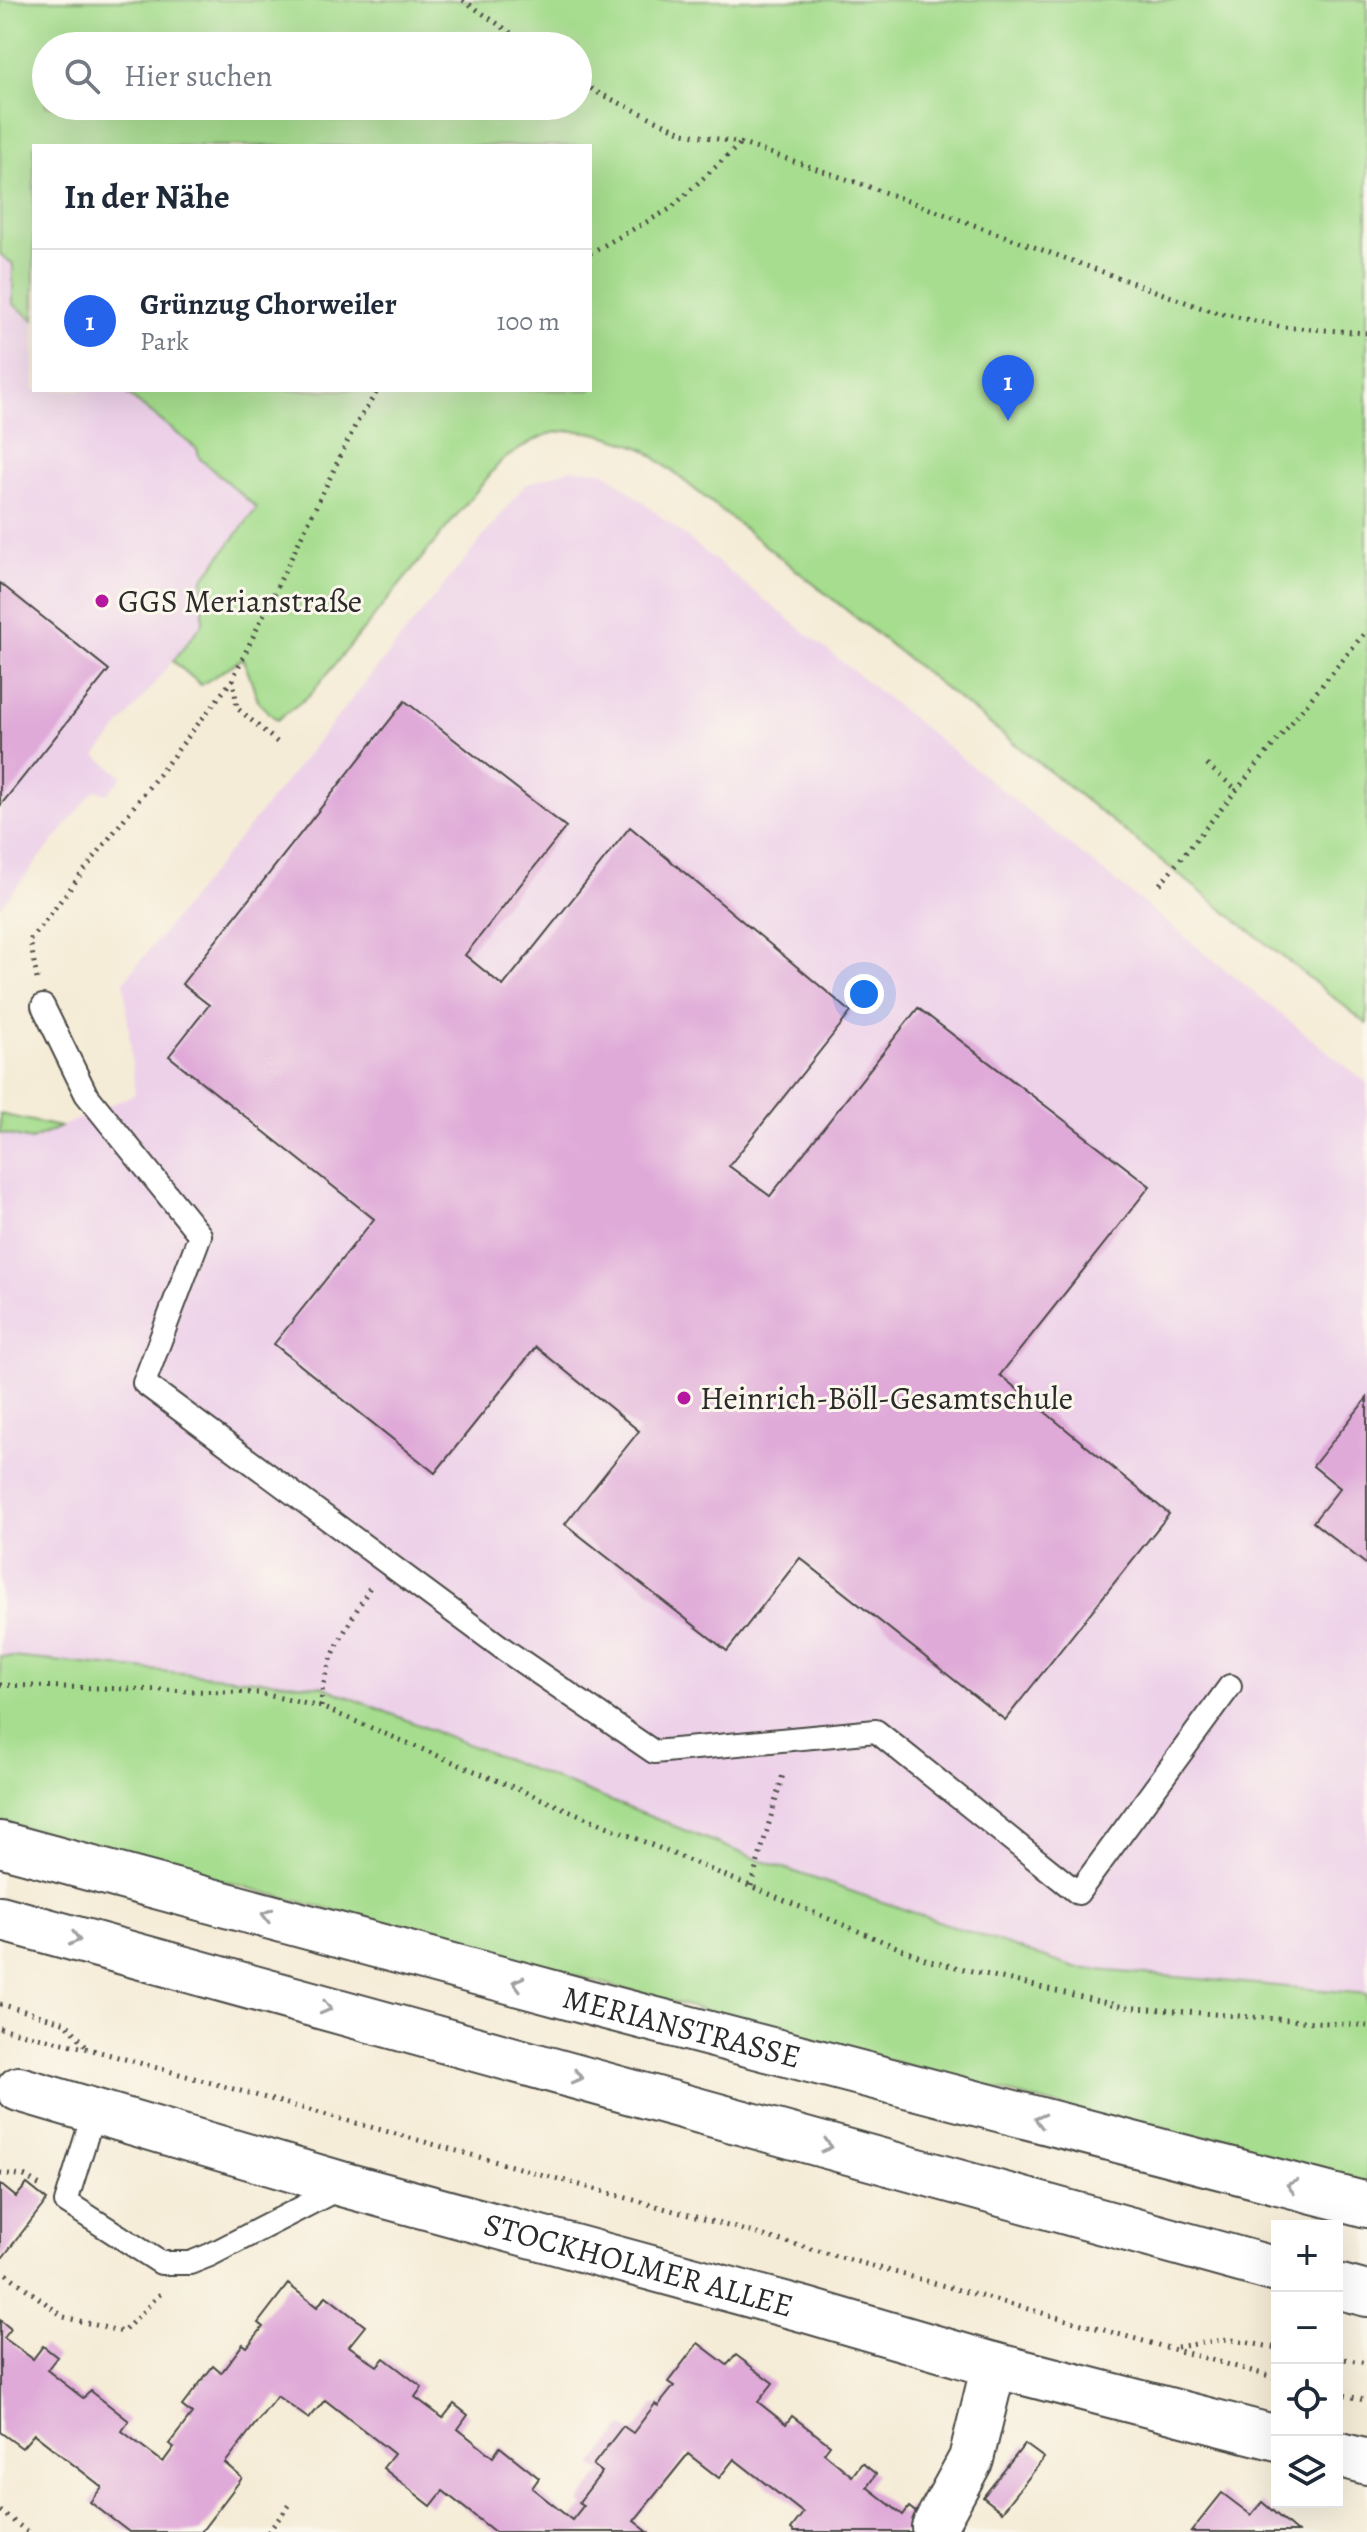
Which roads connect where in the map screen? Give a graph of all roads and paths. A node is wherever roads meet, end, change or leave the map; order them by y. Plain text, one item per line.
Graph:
1 (463, 0) edge
2 (510, 32) edge
3 (592, 89) edge
4 (740, 143) junction
5 (592, 252) edge
6 (1367, 333) edge
7 (377, 392) edge
8 (1367, 630) edge
9 (233, 678) junction
10 (277, 742) dead end
11 (1207, 765) dead end
12 (1237, 790) junction
13 (1160, 884) dead end
14 (43, 1006) joint
15 (385, 1561) junction
16 (0, 1685) edge
17 (1230, 1686) dead end
18 (321, 1707) junction
19 (794, 1739) junction
20 (0, 1844) edge
21 (751, 1886) junction
22 (0, 1918) edge
23 (0, 2004) edge
24 (1367, 2026) edge
25 (0, 2028) edge
26 (89, 2049) junction
27 (9, 2087) edge
28 (94, 2112) junction
29 (0, 2173) edge
30 (345, 2185) junction
31 (66, 2202) junction
32 (1367, 2205) edge
33 (190, 2263) junction
34 (1271, 2268) edge
35 (0, 2269) edge
36 (1343, 2288) edge
37 (1367, 2294) edge
38 (1271, 2347) edge
39 (1172, 2348) junction
40 (1343, 2359) edge
41 (1367, 2363) edge
42 (994, 2365) junction
43 (1271, 2376) edge
44 (1343, 2395) edge
45 (1367, 2401) edge
46 (1271, 2436) edge
47 (1343, 2456) edge
48 (1367, 2462) edge
49 (292, 2502) dead end
50 (0, 2511) edge
51 (934, 2527) dead end
52 (28, 2532) edge
53 (268, 2532) edge

1 - 2 path
3 - 4 path
4 - 5 path
4 - 6 path
7 - 9 path
8 - 12 path
9 - 10 path
9 - 14 path
11 - 12 path
12 - 13 path
14 - 15 lane
15 - 18 path
15 - 19 lane
16 - 18 path
17 - 19 lane
18 - 21 path
19 - 21 path
32 -> 20 main road, MERIANSTRASSE
21 - 24 path
22 -> 34 main road
23 - 26 path
25 - 26 path
26 - 39 path
27 - 28 main road, STOCKHOLMER ALLEE
28 - 30 main road, STOCKHOLMER ALLEE
28 - 31 lane
29 - 31 path
30 - 33 lane
30 - 42 main road, STOCKHOLMER ALLEE
31 - 33 lane
33 - 35 path
36 - 37 main road
38 - 39 path
39 - 43 path
40 - 41 path
42 - 46 main road, STOCKHOLMER ALLEE
42 - 51 main road
44 - 45 path
47 - 48 main road
49 - 53 path
50 - 52 path

